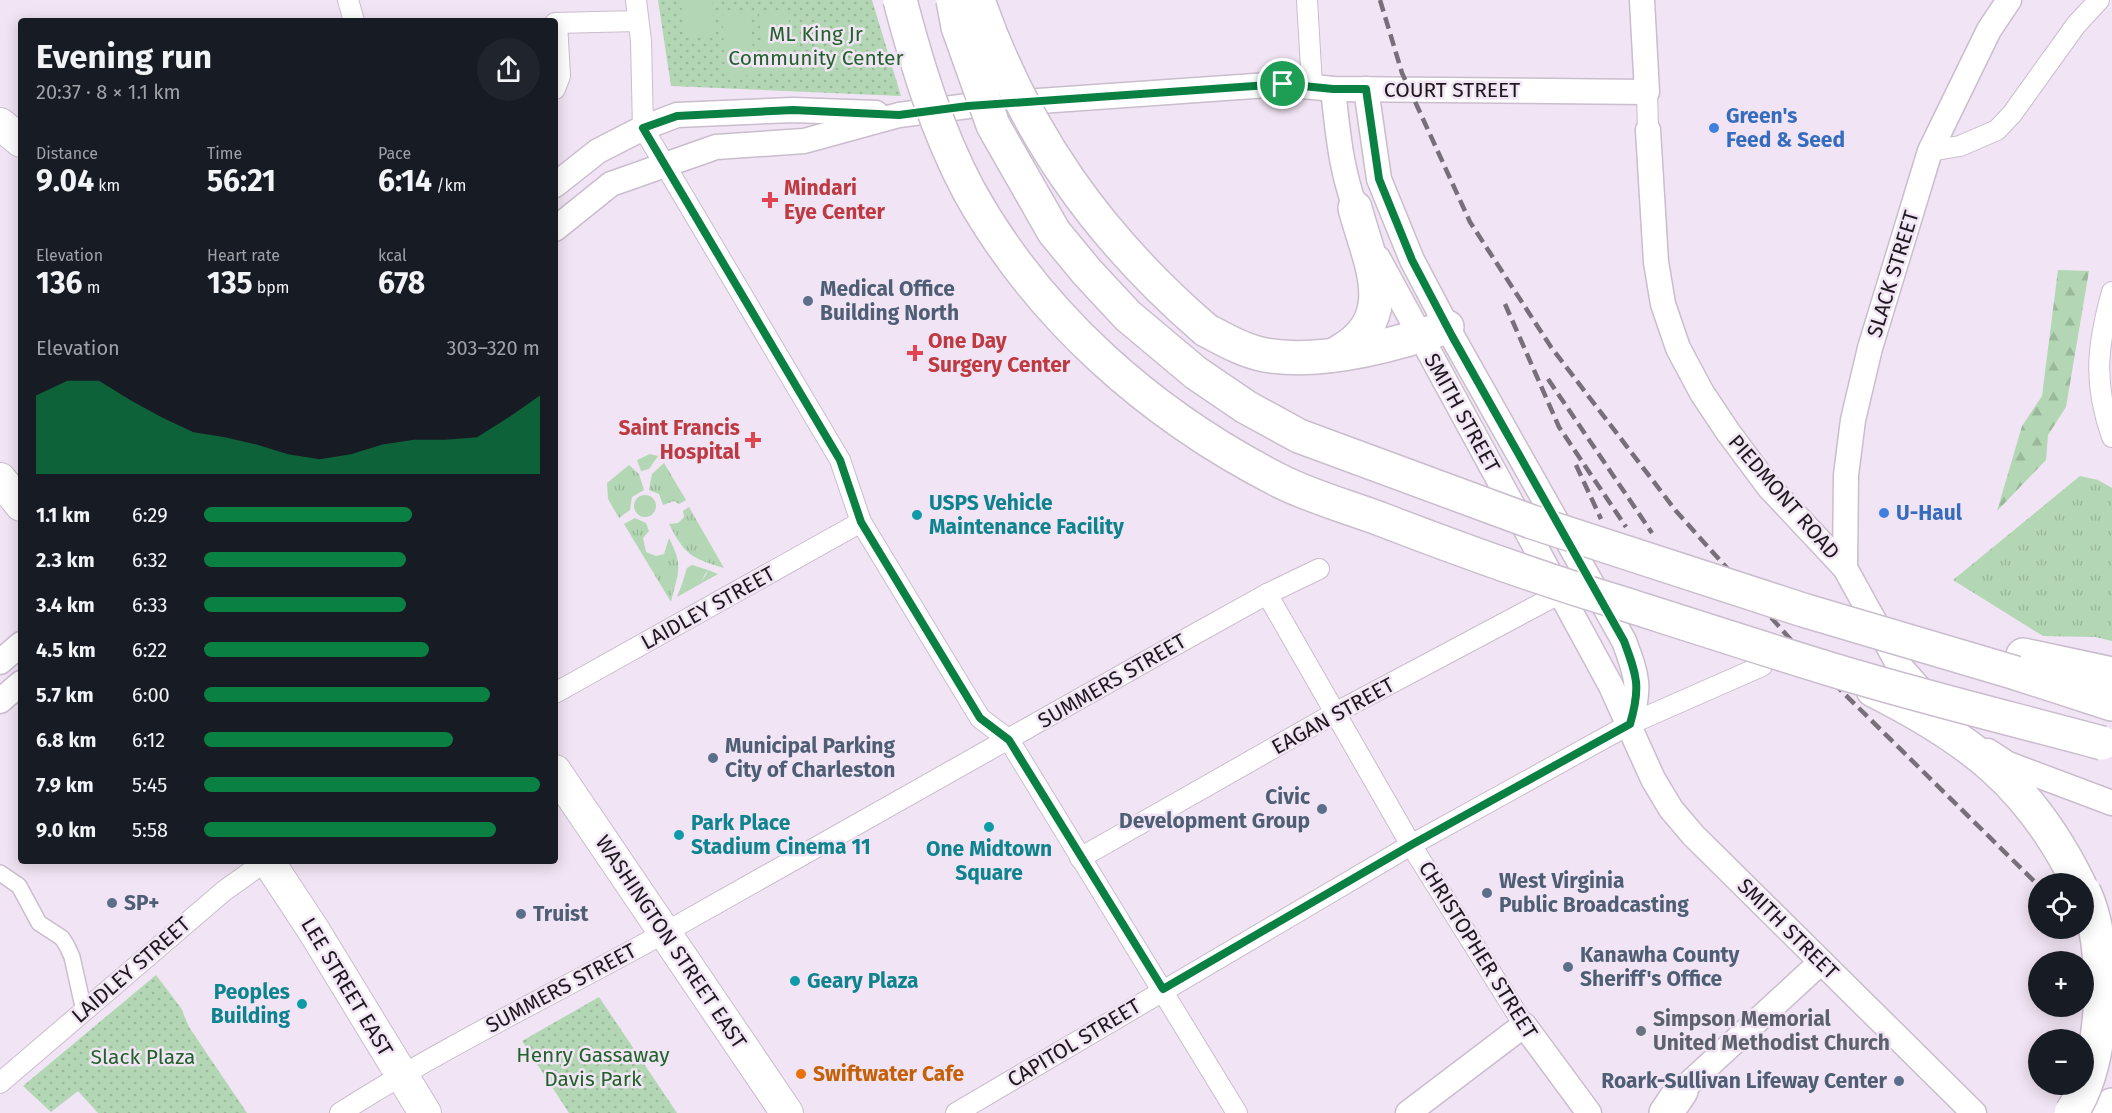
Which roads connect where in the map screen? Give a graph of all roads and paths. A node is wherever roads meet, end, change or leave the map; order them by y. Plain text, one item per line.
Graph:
1 (348, 0) edge
2 (636, 0) edge
3 (900, 0) edge
4 (953, 0) edge
5 (978, 0) edge
6 (1307, 0) edge
7 (1642, 0) edge
8 (2009, 0) edge
9 (2099, 0) edge
10 (353, 18) edge
11 (639, 21) junction
12 (558, 23) edge
13 (558, 50) edge
14 (558, 81) edge
15 (1322, 87) junction
16 (1366, 89) junction
17 (1647, 92) junction
18 (899, 115) junction
19 (0, 124) edge
20 (643, 128) junction
21 (1648, 130) joint
22 (18, 139) edge
23 (1930, 151) junction
24 (662, 164) junction
25 (558, 183) edge
26 (1355, 208) junction
27 (558, 227) edge
28 (2112, 292) edge
29 (1433, 332) junction
30 (1338, 353) junction
31 (2112, 437) edge
32 (0, 479) edge
33 (18, 502) edge
34 (861, 522) junction
35 (1845, 568) junction
36 (1319, 569) dead end
37 (1589, 579) junction
38 (1561, 593) junction
39 (1267, 594) junction
40 (18, 647) edge
41 (0, 662) edge
42 (2018, 664) junction
43 (1762, 666) dead end
44 (1837, 671) junction
45 (2112, 674) edge
46 (18, 686) edge
47 (558, 691) edge
48 (0, 701) edge
49 (2112, 704) edge
50 (1335, 713) junction
51 (1630, 724) junction
52 (1009, 740) junction
53 (2107, 744) edge
54 (558, 776) edge
55 (2112, 803) edge
56 (1411, 845) junction
57 (1080, 858) junction
58 (263, 864) edge
59 (269, 864) edge
60 (0, 873) edge
61 (2073, 873) edge
62 (2094, 925) edge
63 (663, 933) junction
64 (1821, 962) junction
65 (1163, 989) junction
66 (84, 1011) junction
67 (1524, 1025) junction
68 (399, 1075) junction
69 (0, 1083) edge
70 (1674, 1102) edge
71 (2112, 1105) edge
72 (340, 1113) edge
73 (425, 1113) edge
74 (787, 1113) edge
75 (956, 1113) edge
76 (1237, 1113) edge
77 (1408, 1113) edge
78 (1589, 1113) edge
79 (1657, 1113) edge
80 (1974, 1113) edge
81 (2071, 1113) edge
82 (2103, 1113) edge

1 - 10 street
2 - 11 street
3 - 44 highway, bridge
4 - 42 highway, bridge
5 - 30 highway, bridge
6 - 15 street
7 - 17 street, PIEDMONT ROAD
8 - 23 street, SLACK STREET
9 - 23 street
11 - 12 street
11 - 20 street
13 - 14 street
15 - 16 street, COURT STREET
15 - 18 street, COURT STREET
15 - 26 street, SMITH STREET
16 - 17 street, COURT STREET
16 - 29 street, SMITH STREET
17 - 21 street, PIEDMONT ROAD
18 - 20 street, COURT STREET
18 - 24 street, COURT STREET
19 - 22 main road
20 - 24 street
20 - 25 street, COURT STREET
21 - 35 street, PIEDMONT ROAD
23 - 35 street, SLACK STREET
24 - 27 street, COURT STREET
24 - 34 street
26 - 29 street, SMITH STREET
26 - 30 highway
28 - 31 street
29 - 30 highway
29 - 37 street, SMITH STREET
29 - 38 street, SMITH STREET
32 - 33 main road
34 - 47 street, LAIDLEY STREET
34 - 52 street
35 - 55 street, PIEDMONT ROAD
36 - 39 street, SUMMERS STREET
37 - 38 street, EAGAN STREET
37 - 51 street, SMITH STREET
38 - 50 street, EAGAN STREET
38 - 51 street, SMITH STREET
39 - 50 street, CHRISTOPHER STREET
39 - 52 street, SUMMERS STREET
40 - 41 street
42 - 45 highway
42 - 49 highway
43 - 51 street, CAPITOL STREET
44 - 53 highway, bridge
44 - 61 highway, bridge
46 - 48 street
50 - 56 street, CHRISTOPHER STREET
50 - 57 street, EAGAN STREET
51 - 56 street, CAPITOL STREET
51 - 64 street, SMITH STREET
52 - 57 street
52 - 63 street, SUMMERS STREET
54 - 63 main road, WASHINGTON STREET EAST
56 - 65 street, CAPITOL STREET
56 - 67 street, CHRISTOPHER STREET
57 - 65 street
58 - 66 street, LAIDLEY STREET
59 - 68 main road, LEE STREET EAST
60 - 66 street
62 - 81 highway, bridge
63 - 68 street, SUMMERS STREET
63 - 74 main road, WASHINGTON STREET EAST
64 - 70 street
64 - 80 street, SMITH STREET
65 - 75 street, CAPITOL STREET
65 - 76 street
66 - 69 street, LAIDLEY STREET
67 - 77 street
67 - 78 street, CHRISTOPHER STREET
68 - 72 street, SUMMERS STREET
68 - 73 main road, LEE STREET EAST
70 - 79 street
71 - 82 highway

